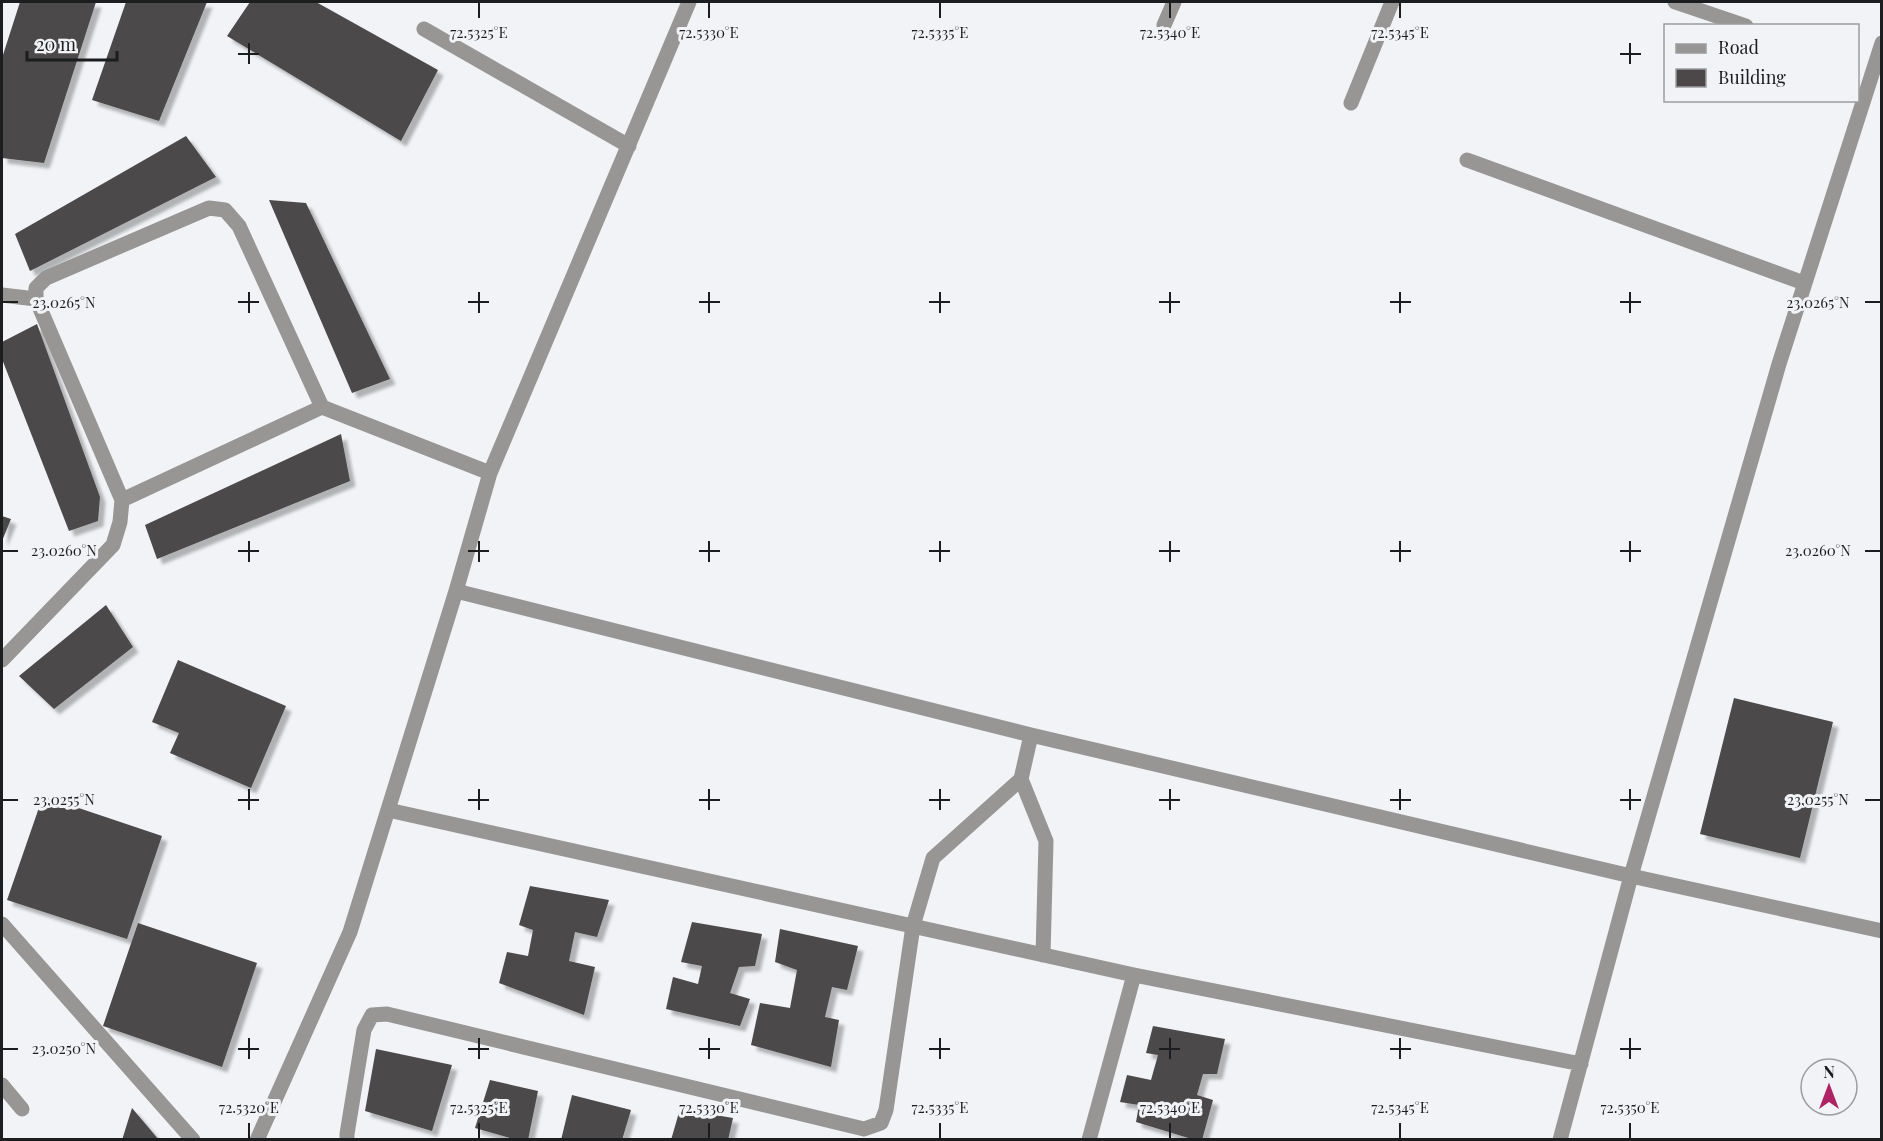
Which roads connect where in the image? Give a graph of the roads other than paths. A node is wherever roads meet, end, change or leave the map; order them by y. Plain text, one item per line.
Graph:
1 (689, 2) edge
2 (1174, 2) edge
3 (1392, 2) edge
4 (1675, 2) edge
5 (1740, 24) edge
6 (1164, 25) dead end
7 (424, 29) dead end
8 (1881, 43) edge
9 (1865, 66) edge
10 (1859, 87) edge
11 (1855, 102) edge
12 (1351, 103) dead end
13 (629, 146) junction
14 (1467, 160) dead end
15 (1804, 283) junction
16 (2, 295) edge
17 (36, 299) junction
18 (322, 407) junction
19 (490, 472) junction
20 (122, 500) junction
21 (456, 591) junction
22 (2, 660) edge
23 (1031, 735) junction
24 (1021, 779) junction
25 (388, 810) junction
26 (1631, 876) junction
27 (2, 924) edge
28 (913, 926) junction
29 (1881, 931) edge
30 (1043, 955) junction
31 (1134, 975) junction
32 (1581, 1064) junction
33 (2, 1085) edge
34 (22, 1108) dead end
35 (193, 1140) edge
36 (257, 1140) edge
37 (347, 1140) edge
38 (1089, 1140) edge
39 (1560, 1140) edge

1 - 13 street
2 - 6 street
3 - 12 street
4 - 5 street
7 - 13 street
8 - 9 street
9 - 10 street
11 - 15 street
13 - 19 street
14 - 15 street
15 - 26 street
16 - 17 street
17 - 18 street
17 - 20 street
18 - 19 street
18 - 20 street
19 - 21 street
20 - 22 street
21 - 23 street
21 - 25 street
23 - 24 street
23 - 26 street
24 - 28 street
24 - 30 street
25 - 28 street
25 - 36 street
26 - 29 street
26 - 32 street
27 - 35 street
28 - 30 street
28 - 37 street
30 - 31 street
31 - 32 street
31 - 38 street
32 - 39 street
33 - 34 street

